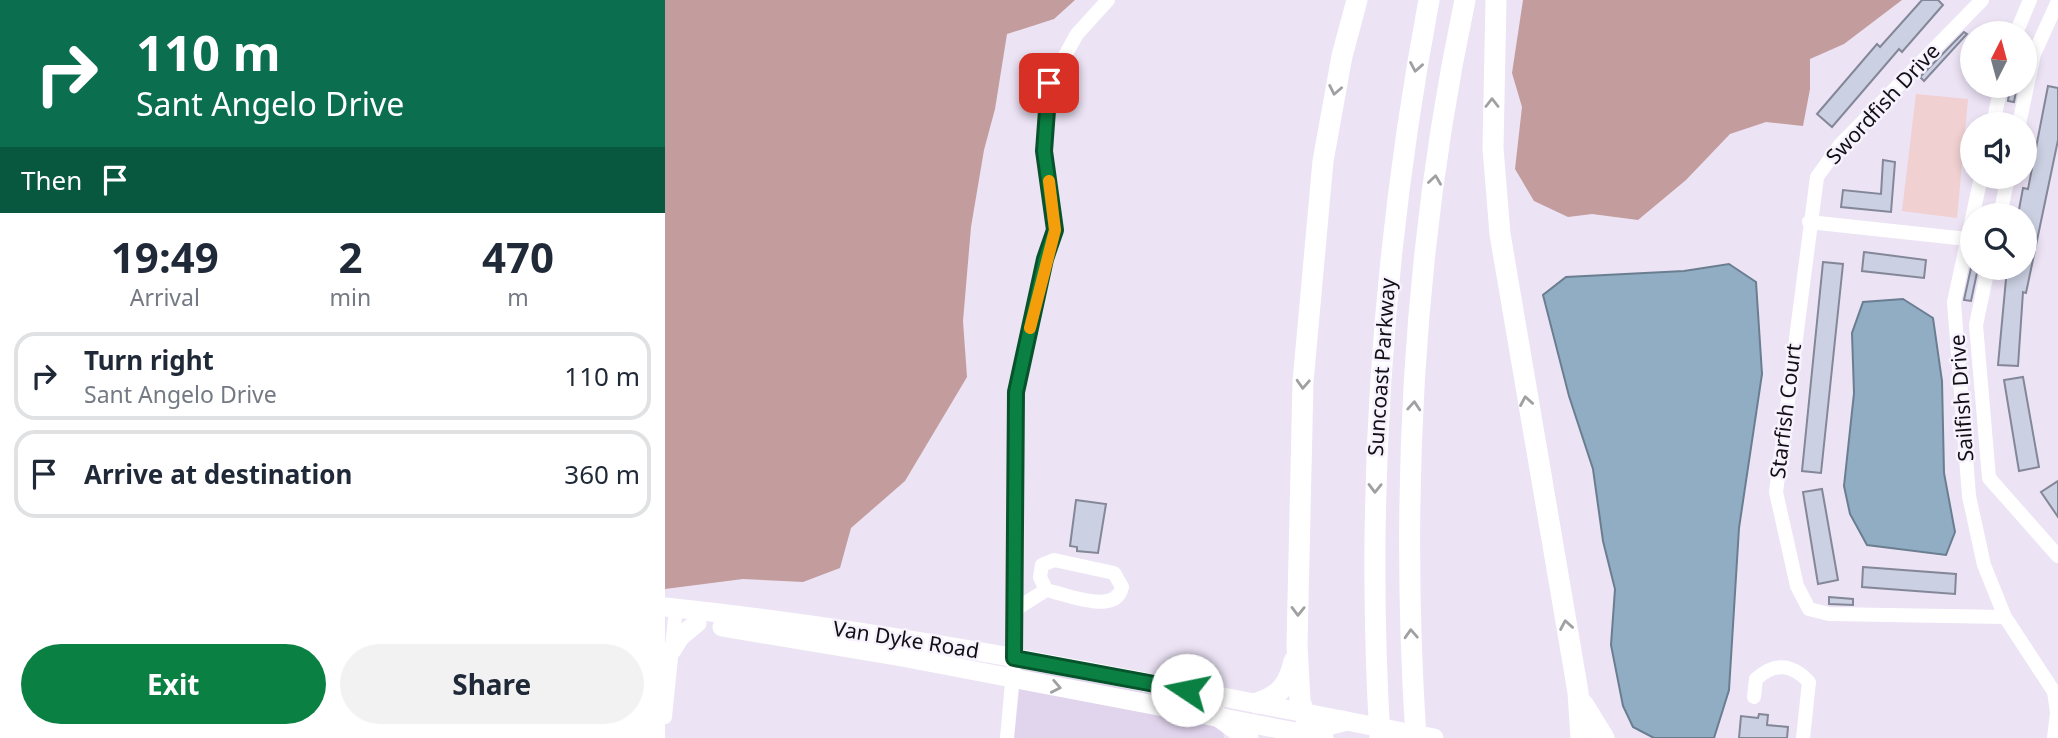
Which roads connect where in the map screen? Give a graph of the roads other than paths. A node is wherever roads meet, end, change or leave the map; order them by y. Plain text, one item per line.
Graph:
1 (1108, 0) edge
2 (1357, 0) edge
3 (1429, 0) edge
4 (1465, 0) edge
5 (1496, 0) edge
6 (1983, 0) edge
7 (2030, 0) edge
8 (2058, 1) edge
9 (2021, 21) edge
10 (2022, 112) edge
11 (1809, 222) junction
12 (1960, 238) edge
13 (1960, 273) edge
14 (1985, 280) edge
15 (2058, 556) edge
16 (1046, 590) junction
17 (1016, 609) junction
18 (670, 614) edge
19 (2005, 617) junction
20 (697, 623) junction
21 (1297, 645) junction
22 (672, 650) junction
23 (1014, 658) junction
24 (1013, 678) junction
25 (1578, 692) junction
26 (2056, 695) edge
27 (1754, 697) dead end
28 (1257, 703) junction
29 (1218, 716) junction
30 (665, 717) edge
31 (1343, 721) joint
32 (1314, 732) edge
33 (1007, 738) edge
34 (1248, 738) edge
35 (1380, 738) edge
36 (1416, 738) edge
37 (1434, 738) edge
38 (1581, 738) edge
39 (1604, 738) edge
40 (1803, 738) edge
41 (2054, 738) edge

1 - 17 street
2 -> 21 highway
3 -> 35 highway, Suncoast Parkway
36 -> 4 highway, Suncoast Parkway
25 -> 5 highway
6 - 11 street, Swordfish Drive
7 - 9 street
8 - 10 street
11 - 12 street
11 - 19 street, Starfish Court
13 - 19 street, Sailfish Drive
14 - 15 street
16 - 16 street
16 - 17 street
17 - 23 street
18 - 20 main road, Van Dyke Road
18 - 22 street
18 - 23 main road, Van Dyke Road
19 - 26 street, Sailfish Drive
20 - 22 main road
20 - 24 main road, Van Dyke Road
21 - 28 highway
21 - 32 highway
22 - 30 street
23 - 24 street
23 - 28 main road, Van Dyke Road
24 -> 29 main road, Van Dyke Road
24 - 33 street
25 - 38 highway
25 - 39 highway
26 - 41 street
27 - 40 street
28 - 32 main road, Van Dyke Road
29 - 32 main road, Van Dyke Road
29 - 34 highway
31 - 32 highway
31 - 37 main road

